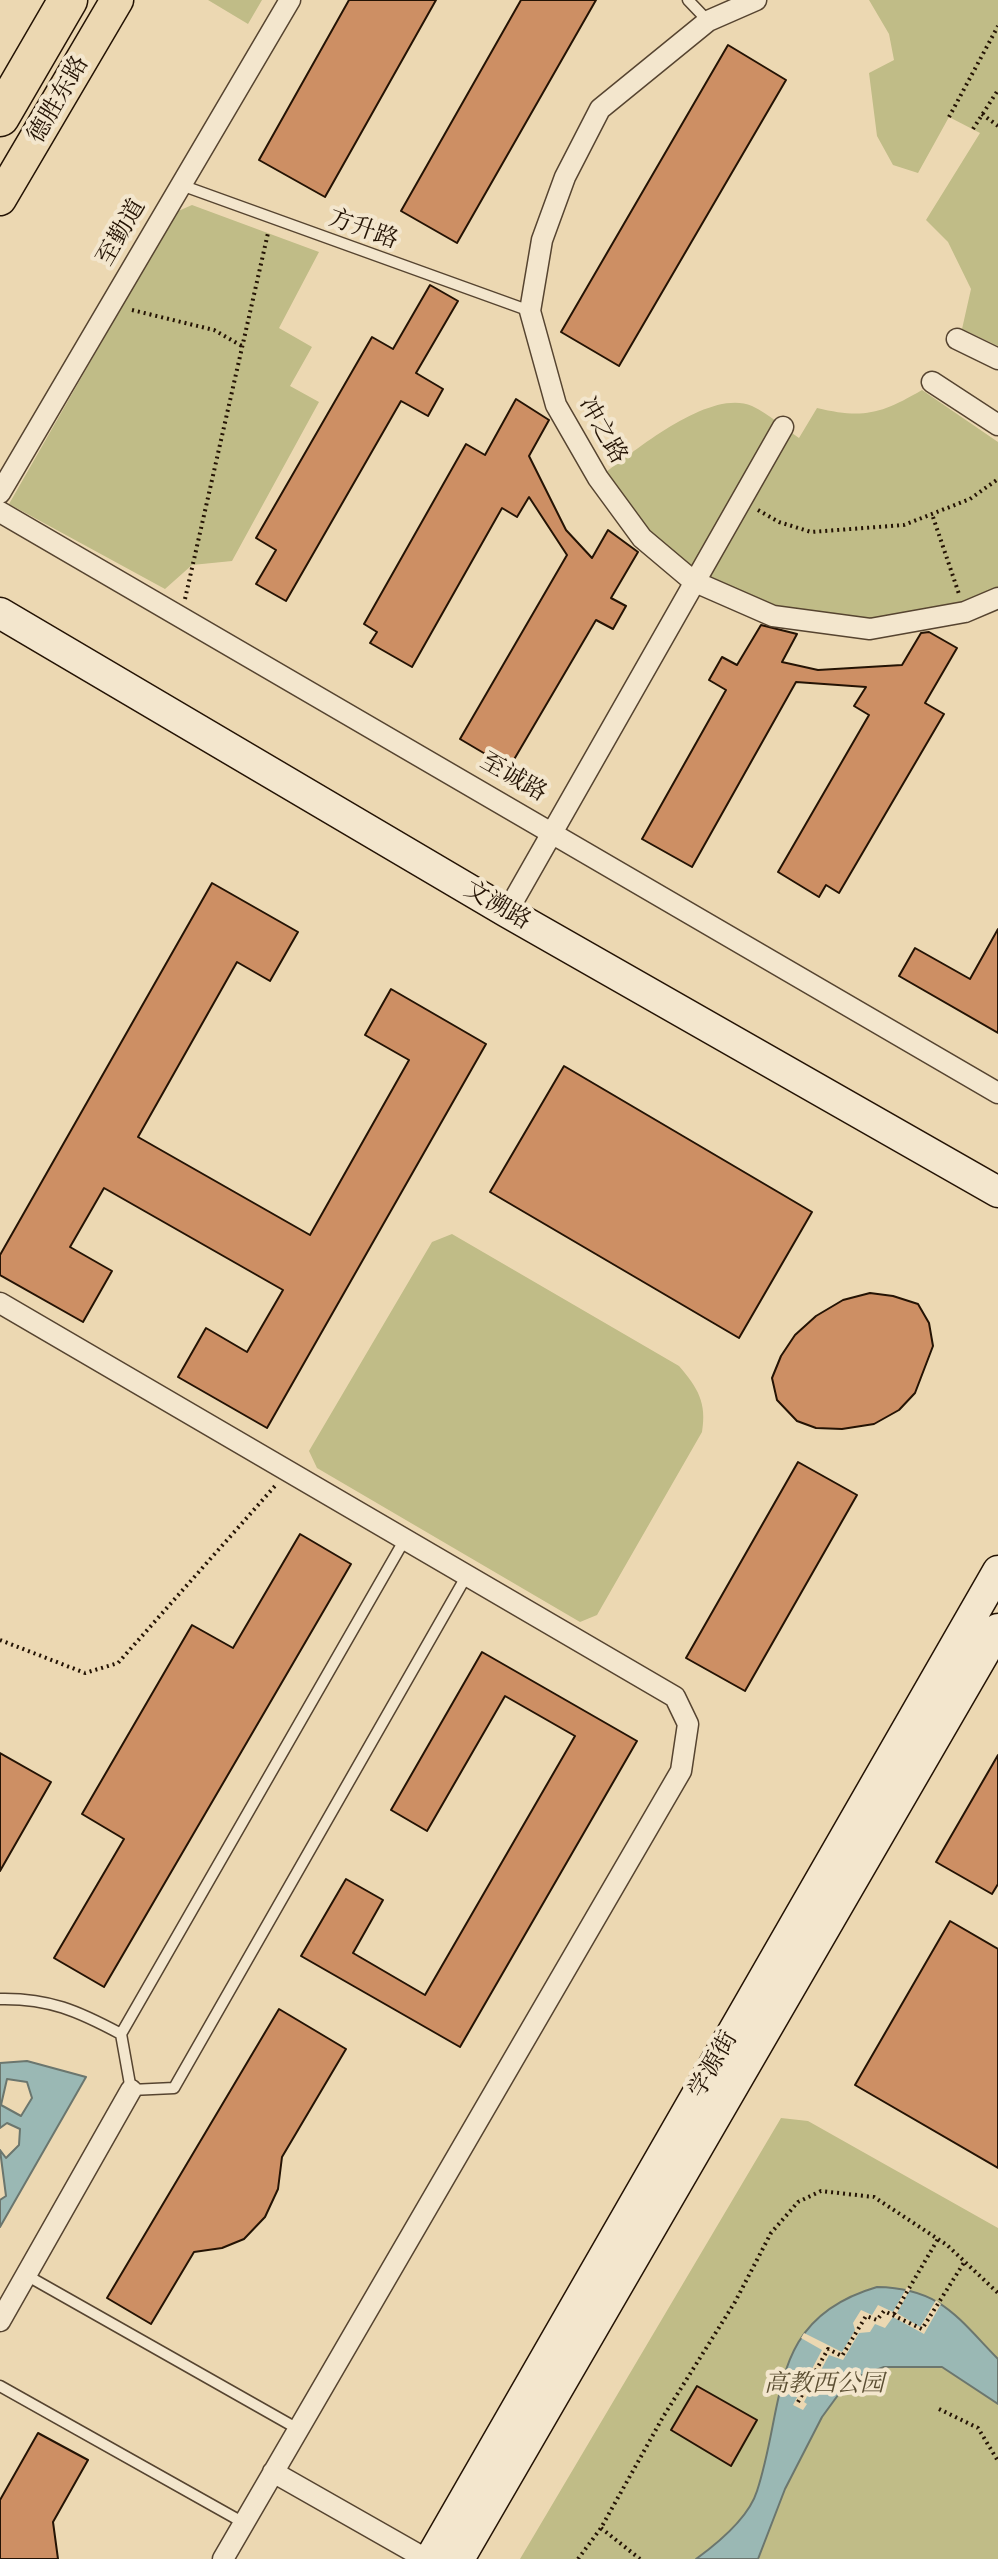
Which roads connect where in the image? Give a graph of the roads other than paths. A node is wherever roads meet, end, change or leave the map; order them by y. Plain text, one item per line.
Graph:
1 (68, 0) edge
2 (86, 0) edge
3 (117, 0) edge
4 (290, 0) edge
5 (688, 0) edge
6 (756, 0) edge
7 (708, 21) junction
8 (0, 117) edge
9 (181, 185) junction
10 (5, 191) edge
11 (530, 311) junction
12 (957, 339) dead end
13 (998, 359) edge
14 (932, 382) dead end
15 (998, 425) edge
16 (783, 427) dead end
17 (0, 493) edge
18 (0, 512) edge
19 (693, 581) junction
20 (998, 598) edge
21 (0, 613) edge
22 (553, 831) junction
23 (507, 912) junction
24 (998, 1093) edge
25 (998, 1192) edge
26 (0, 1303) edge
27 (405, 1539) junction
28 (998, 1571) edge
29 (467, 1575) junction
30 (998, 1629) edge
31 (0, 1999) edge
32 (121, 2034) junction
33 (131, 2090) junction
34 (26, 2275) junction
35 (0, 2321) edge
36 (0, 2386) edge
37 (298, 2429) junction
38 (273, 2472) junction
39 (244, 2523) junction
40 (223, 2559) edge
41 (428, 2559) edge
42 (459, 2559) edge

1 - 8 highway
2 - 10 main road
3 - 10 main road, 德胜东路
4 - 9 street, 至勤道
5 - 7 lane
6 - 7 street, 冲之路
7 - 11 street, 冲之路
9 - 11 lane, 方升路
9 - 17 street, 至勤道
11 - 19 street, 冲之路
12 - 13 street
14 - 15 street
16 - 19 street
18 - 22 street, 至诚路
19 - 20 street, 冲之路
19 - 22 street
21 - 23 main road, 文溯路
22 - 23 street
22 - 24 street, 至诚路
23 - 25 main road, 文溯路
26 - 27 street
27 - 29 street
27 - 32 lane
28 - 41 main road, 学源街
29 - 33 lane
29 - 37 street
30 - 42 main road, 学源街
31 - 32 lane
32 - 33 lane
33 - 34 street
34 - 35 street
34 - 37 lane
36 - 39 lane
37 - 38 street
38 - 39 street
38 - 41 street
39 - 40 street

